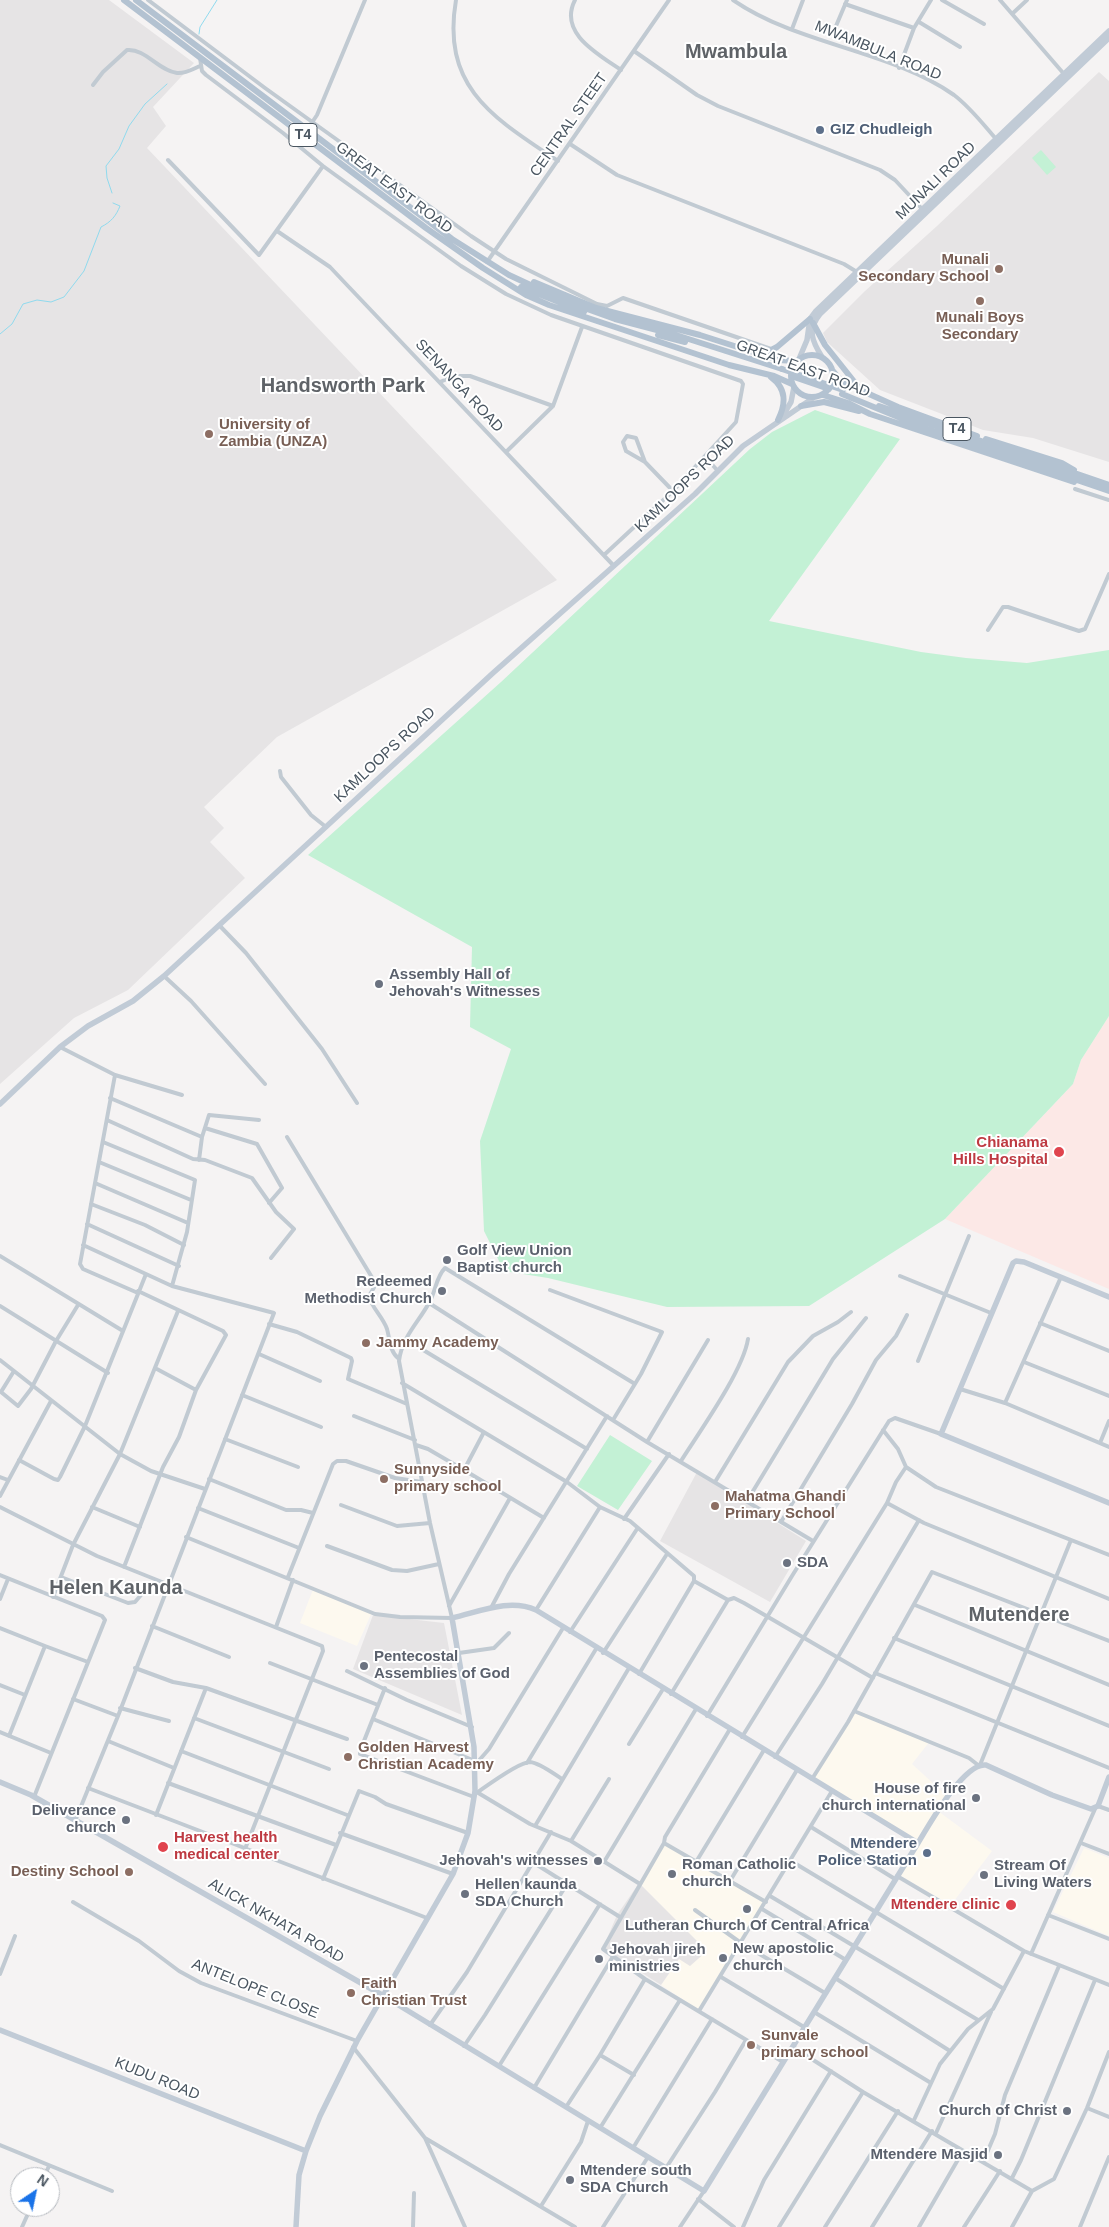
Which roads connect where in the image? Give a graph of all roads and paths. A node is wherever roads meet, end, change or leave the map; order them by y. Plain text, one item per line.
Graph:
1 (124, 0) edge
2 (136, 0) edge
3 (148, 0) edge
4 (364, 0) edge
5 (456, 0) edge
6 (575, 0) edge
7 (669, 0) edge
8 (733, 0) edge
9 (803, 0) edge
10 (931, 0) edge
11 (942, 0) edge
12 (1000, 0) edge
13 (1027, 0) edge
14 (846, 2) edge
15 (1012, 14) junction
16 (919, 22) junction
17 (984, 24) dead end
18 (836, 26) dead end
19 (914, 28) junction
20 (792, 29) junction
21 (1109, 31) edge
22 (1109, 38) edge
23 (960, 46) dead end
24 (634, 51) junction
25 (200, 56) junction
26 (200, 66) junction
27 (899, 68) junction
28 (621, 70) junction
29 (1067, 76) junction
30 (93, 85) dead end
31 (313, 123) junction
32 (307, 130) junction
33 (998, 141) junction
34 (570, 144) junction
35 (168, 160) dead end
36 (558, 161) junction
37 (323, 166) junction
38 (924, 212) junction
39 (277, 232) junction
40 (493, 251) junction
41 (485, 265) junction
42 (860, 274) junction
43 (477, 277) junction
44 (510, 279) junction
45 (811, 320) junction
46 (582, 327) junction
47 (773, 350) junction
48 (762, 355) junction
49 (822, 357) junction
50 (798, 360) junction
51 (832, 370) junction
52 (765, 374) junction
53 (440, 382) junction
54 (793, 386) junction
55 (861, 390) junction
56 (823, 395) junction
57 (813, 398) junction
58 (553, 406) junction
59 (802, 406) junction
60 (870, 414) junction
61 (780, 419) junction
62 (506, 452) junction
63 (705, 457) junction
64 (645, 462) junction
65 (718, 471) junction
66 (1089, 481) junction
67 (1109, 485) edge
68 (1075, 489) dead end
69 (1109, 491) edge
70 (673, 492) junction
71 (1109, 500) edge
72 (604, 555) junction
73 (614, 566) junction
74 (1109, 574) edge
75 (988, 630) dead end
76 (280, 771) dead end
77 (326, 827) junction
78 (219, 925) junction
79 (164, 976) junction
80 (60, 1047) junction
81 (115, 1075) junction
82 (265, 1084) dead end
83 (182, 1095) dead end
84 (110, 1098) junction
85 (357, 1103) dead end
86 (0, 1104) edge
87 (107, 1120) junction
88 (259, 1120) dead end
89 (205, 1128) junction
90 (202, 1137) junction
91 (288, 1137) dead end
92 (103, 1142) junction
93 (199, 1160) junction
94 (99, 1162) junction
95 (96, 1182) junction
96 (191, 1200) junction
97 (269, 1203) junction
98 (91, 1204) junction
99 (188, 1223) junction
100 (87, 1224) junction
101 (969, 1236) dead end
102 (83, 1245) junction
103 (184, 1245) junction
104 (0, 1256) edge
105 (271, 1258) dead end
106 (179, 1266) junction
107 (146, 1274) junction
108 (900, 1276) dead end
109 (1062, 1277) junction
110 (172, 1286) junction
111 (550, 1290) dead end
112 (138, 1292) junction
113 (944, 1293) junction
114 (1109, 1297) edge
115 (429, 1302) junction
116 (78, 1305) junction
117 (0, 1306) edge
118 (178, 1311) junction
119 (851, 1312) dead end
120 (991, 1313) junction
121 (907, 1315) dead end
122 (866, 1318) dead end
123 (1040, 1323) junction
124 (269, 1324) junction
125 (123, 1331) junction
126 (405, 1339) junction
127 (748, 1339) dead end
128 (56, 1340) junction
129 (708, 1340) dead end
130 (1109, 1351) edge
131 (259, 1354) junction
132 (399, 1359) junction
133 (0, 1360) edge
134 (918, 1361) dead end
135 (1024, 1362) junction
136 (155, 1368) junction
137 (14, 1371) junction
138 (108, 1373) junction
139 (320, 1381) dead end
140 (402, 1383) junction
141 (634, 1384) junction
142 (33, 1386) junction
143 (960, 1388) junction
144 (196, 1390) junction
145 (242, 1394) junction
146 (1109, 1396) edge
147 (51, 1401) junction
148 (1005, 1403) junction
149 (407, 1404) junction
150 (354, 1416) dead end
151 (607, 1416) junction
152 (613, 1420) junction
153 (1109, 1421) edge
154 (85, 1426) junction
155 (321, 1427) dead end
156 (883, 1430) junction
157 (484, 1432) junction
158 (941, 1434) junction
159 (225, 1439) junction
160 (415, 1440) junction
161 (647, 1442) junction
162 (1100, 1444) junction
163 (416, 1445) junction
164 (1109, 1447) edge
165 (588, 1449) junction
166 (120, 1454) junction
167 (669, 1454) junction
168 (19, 1460) junction
169 (681, 1460) junction
170 (298, 1467) dead end
171 (906, 1467) junction
172 (464, 1470) junction
173 (161, 1474) junction
174 (0, 1477) edge
175 (209, 1479) junction
176 (8, 1480) junction
177 (422, 1482) junction
178 (567, 1482) junction
179 (715, 1482) junction
180 (205, 1489) junction
181 (0, 1496) edge
182 (510, 1498) junction
183 (747, 1501) junction
184 (887, 1503) junction
185 (1109, 1503) edge
186 (341, 1506) dead end
187 (0, 1507) edge
188 (92, 1507) junction
189 (600, 1507) junction
190 (198, 1508) junction
191 (313, 1513) junction
192 (544, 1518) junction
193 (624, 1519) junction
194 (919, 1520) junction
195 (781, 1522) junction
196 (430, 1523) junction
197 (140, 1527) junction
198 (638, 1529) junction
199 (186, 1537) junction
200 (1071, 1540) junction
201 (813, 1541) junction
202 (73, 1545) junction
203 (327, 1546) dead end
204 (299, 1548) junction
205 (667, 1554) junction
206 (1109, 1555) edge
207 (439, 1564) junction
208 (124, 1567) junction
209 (0, 1575) edge
210 (61, 1577) junction
211 (288, 1577) junction
212 (1056, 1577) junction
213 (8, 1579) junction
214 (293, 1580) junction
215 (694, 1582) junction
216 (168, 1584) junction
217 (141, 1595) dead end
218 (53, 1597) junction
219 (0, 1599) edge
220 (1109, 1599) edge
221 (728, 1600) junction
222 (915, 1605) junction
223 (449, 1606) junction
224 (491, 1608) junction
225 (536, 1610) junction
226 (1042, 1614) junction
227 (767, 1616) junction
228 (452, 1618) junction
229 (152, 1626) junction
230 (276, 1627) junction
231 (0, 1628) edge
232 (563, 1628) junction
233 (570, 1632) junction
234 (509, 1633) dead end
235 (803, 1638) junction
236 (894, 1638) junction
237 (1109, 1642) edge
238 (45, 1646) junction
239 (596, 1648) junction
240 (1028, 1650) junction
241 (459, 1653) junction
242 (603, 1653) junction
243 (229, 1657) dead end
244 (836, 1658) junction
245 (88, 1662) junction
246 (270, 1663) dead end
247 (135, 1668) junction
248 (629, 1668) junction
249 (347, 1671) dead end
250 (639, 1674) junction
251 (874, 1676) junction
252 (311, 1679) junction
253 (0, 1684) edge
254 (1109, 1684) edge
255 (1013, 1687) junction
256 (206, 1688) junction
257 (385, 1688) junction
258 (663, 1689) junction
259 (671, 1694) junction
260 (26, 1695) junction
261 (73, 1699) junction
262 (378, 1705) junction
263 (120, 1708) junction
264 (696, 1709) junction
265 (854, 1711) junction
266 (118, 1716) junction
267 (707, 1716) junction
268 (194, 1718) junction
269 (372, 1719) junction
270 (294, 1720) junction
271 (169, 1721) dead end
272 (998, 1723) junction
273 (1109, 1726) edge
274 (472, 1727) junction
275 (730, 1729) junction
276 (0, 1732) edge
277 (9, 1736) junction
278 (742, 1737) junction
279 (347, 1739) dead end
280 (108, 1741) junction
281 (629, 1744) dead end
282 (764, 1750) junction
283 (181, 1751) junction
284 (282, 1752) junction
285 (51, 1753) junction
286 (775, 1757) junction
287 (475, 1763) junction
288 (527, 1763) junction
289 (979, 1765) junction
290 (174, 1768) junction
291 (1109, 1768) edge
292 (329, 1769) dead end
293 (797, 1770) junction
294 (1109, 1777) edge
295 (562, 1779) junction
296 (609, 1779) dead end
297 (812, 1779) junction
298 (0, 1782) edge
299 (168, 1783) junction
300 (269, 1786) junction
301 (88, 1788) junction
302 (832, 1791) junction
303 (476, 1793) junction
304 (34, 1797) junction
305 (1097, 1807) junction
306 (1109, 1810) edge
307 (156, 1815) junction
308 (258, 1815) junction
309 (347, 1815) junction
310 (75, 1821) junction
311 (535, 1826) junction
312 (811, 1827) junction
313 (551, 1832) junction
314 (340, 1833) junction
315 (468, 1833) junction
316 (571, 1841) junction
317 (664, 1843) junction
318 (918, 1843) junction
319 (1081, 1843) junction
320 (336, 1846) junction
321 (245, 1849) junction
322 (1109, 1854) edge
323 (791, 1861) junction
324 (604, 1862) junction
325 (696, 1862) junction
326 (534, 1863) junction
327 (453, 1874) junction
328 (896, 1878) junction
329 (323, 1879) junction
330 (730, 1881) junction
331 (567, 1884) junction
332 (640, 1884) junction
333 (770, 1896) junction
334 (73, 1902) dead end
335 (766, 1902) junction
336 (600, 1904) junction
337 (762, 1909) junction
338 (695, 1910) dead end
339 (875, 1913) junction
340 (1048, 1915) junction
341 (620, 1917) junction
342 (427, 1918) junction
343 (15, 1936) dead end
344 (1109, 1940) edge
345 (741, 1943) junction
346 (855, 1945) junction
347 (1024, 1950) junction
348 (1031, 1954) junction
349 (612, 1958) junction
350 (846, 1960) junction
351 (1059, 1966) junction
352 (0, 1974) edge
353 (721, 1977) junction
354 (834, 1978) junction
355 (645, 1979) junction
356 (1095, 1980) junction
357 (1109, 1985) edge
358 (1004, 1989) junction
359 (826, 1993) junction
360 (382, 1995) junction
361 (680, 2000) junction
362 (991, 2011) junction
363 (699, 2012) junction
364 (814, 2012) junction
365 (712, 2020) junction
366 (978, 2020) junction
367 (430, 2025) junction
368 (804, 2028) junction
369 (0, 2030) edge
370 (746, 2040) junction
371 (357, 2041) junction
372 (464, 2046) junction
373 (353, 2047) junction
374 (792, 2047) junction
375 (950, 2051) junction
376 (1109, 2052) edge
377 (600, 2055) junction
378 (783, 2062) junction
379 (498, 2066) junction
380 (831, 2071) junction
381 (634, 2075) junction
382 (931, 2083) junction
383 (534, 2088) junction
384 (863, 2092) junction
385 (565, 2107) junction
386 (1087, 2108) junction
387 (898, 2111) junction
388 (1109, 2117) edge
389 (914, 2120) junction
390 (588, 2121) junction
391 (600, 2128) junction
392 (934, 2132) junction
393 (425, 2138) junction
394 (0, 2145) edge
395 (633, 2148) junction
396 (306, 2151) junction
397 (963, 2151) junction
398 (648, 2157) junction
399 (1109, 2157) edge
400 (983, 2162) junction
401 (49, 2166) joint
402 (666, 2168) junction
403 (1000, 2171) junction
404 (1012, 2178) junction
405 (112, 2191) dead end
406 (704, 2191) junction
407 (1032, 2191) junction
408 (414, 2193) dead end
409 (698, 2199) junction
410 (541, 2206) junction
411 (296, 2227) edge
412 (413, 2227) edge
413 (465, 2227) edge
414 (575, 2227) edge
415 (603, 2227) edge
416 (680, 2227) edge
417 (734, 2227) edge
418 (743, 2227) edge
419 (779, 2227) edge
420 (825, 2227) edge
421 (872, 2227) edge
422 (919, 2227) edge
423 (964, 2227) edge
424 (1012, 2227) edge
425 (1080, 2227) edge

1 - 25 main road, GREAT EAST ROAD / T4
2 - 32 main road, GREAT EAST ROAD / T4
3 - 31 street
4 - 31 street
5 - 36 street
6 - 28 street
7 - 24 street, CENTRAL STEET
8 - 20 street, MWAMBULA ROAD
9 - 20 street
10 - 16 street
11 - 17 street
12 - 15 street
13 - 15 street
14 - 18 street
14 - 19 street
15 - 29 street
16 - 19 street
16 - 23 street
19 - 27 street
20 - 27 street, MWAMBULA ROAD
21 - 29 main road, MUNALI ROAD
22 - 29 main road, MUNALI ROAD
24 - 28 street, CENTRAL STEET
24 - 38 street
25 - 26 street
25 - 41 main road, GREAT EAST ROAD / T4
26 - 30 street
26 - 37 street
27 - 33 street, MWAMBULA ROAD
28 - 34 street, CENTRAL STEET
29 - 33 main road, MUNALI ROAD
31 - 32 street
31 - 40 street
32 - 41 main road, GREAT EAST ROAD / T4
33 - 38 main road, MUNALI ROAD
34 - 36 street, CENTRAL STEET
34 - 42 street
35 - 39 street
36 - 40 street, CENTRAL STEET
37 - 39 street
37 - 43 street
38 - 42 main road, MUNALI ROAD
39 - 53 street, SENANGA ROAD
40 - 41 street, CENTRAL STEET
40 - 47 street
41 - 43 street, CENTRAL STEET
41 - 44 main road, GREAT EAST ROAD / T4
42 - 45 main road, MUNALI ROAD
43 - 46 street
44 - 48 main road, GREAT EAST ROAD / T4
44 - 52 main road, GREAT EAST ROAD / T4
44 - 66 main road, GREAT EAST ROAD / T4, bridge
45 - 47 main road
45 - 49 main road
45 - 50 main road
45 - 55 main road
46 - 58 street
46 - 63 street
47 - 48 main road
48 - 50 main road, GREAT EAST ROAD / T4
49 - 50 main road
49 - 51 main road
50 - 54 main road
51 - 55 main road, GREAT EAST ROAD / T4
51 - 56 main road
52 - 54 main road, GREAT EAST ROAD / T4
52 - 61 main road
53 - 58 street
53 - 62 street, SENANGA ROAD
54 - 57 main road
54 - 61 main road
55 - 66 main road, GREAT EAST ROAD / T4
56 - 57 main road
56 - 60 main road, GREAT EAST ROAD / T4
57 - 59 main road, KAMLOOPS ROAD
58 - 62 street
59 - 60 main road
59 - 61 main road, KAMLOOPS ROAD
60 - 66 main road, GREAT EAST ROAD / T4
61 - 65 main road, KAMLOOPS ROAD
62 - 72 street, SENANGA ROAD
63 - 65 street
63 - 70 street
64 - 64 street
64 - 70 street
65 - 73 main road, KAMLOOPS ROAD
66 - 67 main road, GREAT EAST ROAD / T4
66 - 69 main road, GREAT EAST ROAD / T4
68 - 71 street
70 - 72 street
72 - 73 street, SENANGA ROAD
73 - 77 main road, KAMLOOPS ROAD
74 - 75 street
76 - 77 street
77 - 78 main road, KAMLOOPS ROAD
78 - 79 main road, KAMLOOPS ROAD
78 - 85 street
79 - 80 main road, KAMLOOPS ROAD
79 - 82 street
80 - 81 street
80 - 86 main road, KAMLOOPS ROAD
81 - 83 street
81 - 84 street
84 - 87 street
84 - 90 street
87 - 92 street
87 - 93 street
88 - 89 street
89 - 90 street
89 - 97 street
90 - 93 street
91 - 132 street
92 - 94 street
92 - 96 street
93 - 97 street
94 - 95 street
94 - 96 street
95 - 98 street
95 - 99 street
96 - 99 street
97 - 105 street
98 - 100 street
98 - 103 street
99 - 103 street
100 - 102 street
100 - 106 street
101 - 113 street
102 - 107 street
102 - 112 street
103 - 106 street
104 - 116 street
106 - 110 street
107 - 110 street
107 - 112 street
108 - 113 street
109 - 114 main road
109 - 120 main road
109 - 123 street
110 - 124 street
111 - 141 street
112 - 118 street
112 - 125 street
113 - 120 street
113 - 134 street
115 - 126 street
115 - 141 street
115 - 151 street
116 - 125 street
116 - 128 street
117 - 128 street
118 - 136 street
118 - 144 street
119 - 179 street
120 - 143 main road
121 - 195 street
122 - 183 street
123 - 130 street
123 - 135 street
124 - 131 street
124 - 149 street
125 - 138 street
126 - 132 street
126 - 165 street
127 - 169 street
128 - 138 street
128 - 142 street
129 - 161 street
131 - 139 street
131 - 145 street
132 - 140 street
133 - 137 street
135 - 146 street
135 - 148 street
136 - 144 street
136 - 166 street
137 - 142 street
137 - 142 street
138 - 154 street
140 - 149 street
140 - 157 street
141 - 152 street
142 - 147 street
143 - 148 street
143 - 158 main road
144 - 173 street
145 - 155 street
145 - 159 street
147 - 154 street
147 - 168 street
148 - 162 street
149 - 160 street
150 - 160 street
151 - 152 street
151 - 165 street
152 - 161 street
153 - 162 street
154 - 166 street
154 - 168 street
156 - 158 street
156 - 171 street
156 - 201 street
157 - 172 street
157 - 178 street
158 - 185 main road
159 - 170 street
159 - 175 street
160 - 163 street
161 - 167 street
162 - 164 street
163 - 172 street
163 - 177 street
165 - 178 street
166 - 173 street
166 - 188 street
167 - 169 street
167 - 193 street
168 - 176 street
169 - 179 street
171 - 184 street
171 - 200 street
172 - 182 street
173 - 180 street
173 - 197 street
174 - 176 street
175 - 180 street
175 - 191 street
176 - 181 street
177 - 191 street
177 - 196 street
178 - 189 street
178 - 192 street
179 - 183 street
180 - 190 street
182 - 192 street
182 - 223 street
183 - 195 street
184 - 194 street
184 - 235 street
186 - 196 street
187 - 202 street
188 - 197 street
188 - 202 street
189 - 193 street
189 - 225 street
190 - 199 street
190 - 204 street
191 - 204 street
192 - 224 street
193 - 198 street
194 - 212 street
194 - 244 street
195 - 201 street
196 - 207 street
197 - 208 street
198 - 205 street
198 - 233 street
199 - 211 street
199 - 216 street
200 - 206 street
200 - 212 street
201 - 227 street
202 - 208 street
202 - 210 street
203 - 207 street
204 - 211 street
205 - 215 street
205 - 242 street
207 - 223 street
208 - 216 street
209 - 213 street
210 - 217 street
210 - 218 street
211 - 214 street
212 - 220 street
212 - 226 street
213 - 218 street
213 - 219 street
214 - 228 street
214 - 230 street
215 - 221 street
215 - 250 street
216 - 229 street
216 - 230 street
218 - 245 street
221 - 227 street
221 - 259 street
222 - 226 street
222 - 236 street
222 - 240 street
223 - 228 street
224 - 225 main road
224 - 228 main road
225 - 232 main road
226 - 237 street
226 - 240 street
227 - 235 street
227 - 267 street
228 - 241 main road
229 - 243 street
229 - 247 street
230 - 252 street
231 - 238 street
232 - 233 main road
232 - 287 street
233 - 239 main road
234 - 241 street
235 - 244 street
235 - 278 street
236 - 251 street
236 - 255 street
238 - 245 street
238 - 260 street
239 - 242 main road
239 - 288 street
240 - 254 street
240 - 255 street
241 - 274 main road
242 - 248 main road
244 - 251 street
244 - 286 street
245 - 261 street
246 - 252 street
247 - 256 street
247 - 263 street
248 - 250 main road
248 - 295 street
249 - 257 street
250 - 258 main road
251 - 265 street
251 - 272 street
252 - 262 street
252 - 270 street
253 - 260 street
255 - 272 street
255 - 273 street
256 - 268 street
256 - 270 street
257 - 262 street
257 - 274 street
258 - 259 main road
258 - 281 street
259 - 264 main road
260 - 277 street
261 - 266 street
261 - 285 street
262 - 269 street
263 - 266 street
263 - 271 street
264 - 267 main road
264 - 324 street
265 - 289 street
265 - 297 street
266 - 280 street
267 - 275 main road
268 - 283 street
268 - 284 street
269 - 287 street
269 - 303 street
270 - 279 street
270 - 284 street
272 - 289 street
272 - 291 street
274 - 287 main road
275 - 278 main road
275 - 317 street
276 - 277 street
277 - 285 street
278 - 282 main road
280 - 290 street
280 - 301 street
282 - 286 main road
282 - 325 street
283 - 290 street
283 - 300 street
284 - 292 street
284 - 300 street
285 - 304 street
286 - 293 main road
287 - 303 main road
288 - 295 street
288 - 303 street
289 - 305 main road
289 - 318 main road
290 - 299 street
293 - 297 main road
293 - 330 street
294 - 305 main road
295 - 311 street
296 - 316 street
297 - 302 main road
298 - 304 main road, ALICK NKHATA ROAD
299 - 307 street
299 - 308 street
300 - 308 street
300 - 309 street
301 - 307 street
301 - 310 street
302 - 312 street
302 - 318 main road
303 - 311 street
303 - 315 main road
304 - 310 main road, ALICK NKHATA ROAD
305 - 306 street
305 - 319 street
307 - 321 street
308 - 320 street
308 - 321 street
309 - 314 street
309 - 315 street
310 - 360 main road, ALICK NKHATA ROAD
311 - 313 street
312 - 323 street
312 - 328 street
313 - 316 street
313 - 326 street
314 - 320 street
314 - 327 street
315 - 327 main road
316 - 324 street
317 - 325 street
317 - 332 street
318 - 328 main road
319 - 322 street
319 - 340 street
320 - 329 street
321 - 329 street
323 - 333 street
323 - 339 street
324 - 332 street
325 - 330 street
326 - 331 street
326 - 367 street
327 - 342 main road
328 - 339 main road
328 - 347 street
329 - 342 street
330 - 335 street
331 - 336 street
331 - 372 street
332 - 341 street
333 - 335 street
333 - 346 street
334 - 371 street, ANTELOPE CLOSE
335 - 337 street
336 - 341 street
336 - 379 street
337 - 345 street
337 - 350 street
338 - 345 street
339 - 346 main road
339 - 358 street
340 - 344 street
340 - 348 street
341 - 349 street
342 - 360 main road
343 - 352 street
345 - 353 street
345 - 359 street
346 - 350 main road
346 - 366 street
347 - 348 street
347 - 358 street
348 - 351 street
349 - 355 street
349 - 383 street
350 - 354 main road
351 - 356 street
351 - 400 street
353 - 363 street
353 - 368 street
354 - 359 main road
354 - 375 street
355 - 361 street
355 - 377 street
356 - 357 street
356 - 404 street
358 - 362 street
359 - 364 main road
360 - 367 main road, ALICK NKHATA ROAD
360 - 371 main road
361 - 363 street
361 - 381 street
362 - 366 street
362 - 392 street
363 - 365 street
364 - 368 main road
364 - 382 street
365 - 370 street
365 - 395 street
366 - 375 street
367 - 372 main road, ALICK NKHATA ROAD
368 - 374 main road
369 - 396 main road, KUDU ROAD
370 - 378 street
370 - 402 street
371 - 373 main road
372 - 379 main road, ALICK NKHATA ROAD
373 - 393 street
373 - 396 main road
374 - 378 main road
374 - 380 street
375 - 382 street
376 - 386 street
377 - 381 street
377 - 385 street
378 - 406 main road
379 - 383 main road, ALICK NKHATA ROAD
380 - 384 street
380 - 418 street
381 - 391 street
382 - 389 street
383 - 385 main road, ALICK NKHATA ROAD
384 - 387 street
384 - 419 street
385 - 390 main road, ALICK NKHATA ROAD
386 - 388 street
386 - 407 street
387 - 389 street
387 - 420 street
389 - 392 street
390 - 391 main road, ALICK NKHATA ROAD
390 - 410 street
391 - 395 main road, ALICK NKHATA ROAD
392 - 397 street
392 - 421 street
393 - 410 street
393 - 413 street
394 - 401 street
395 - 398 main road, ALICK NKHATA ROAD
396 - 411 main road
397 - 400 street
397 - 422 street
398 - 402 main road, ALICK NKHATA ROAD
398 - 415 street
399 - 425 street
400 - 403 street
401 - 405 street
402 - 406 main road, ALICK NKHATA ROAD
403 - 404 street
403 - 423 street
404 - 407 street
406 - 409 street
407 - 424 street
408 - 412 street
409 - 416 street
409 - 417 street
410 - 414 street

